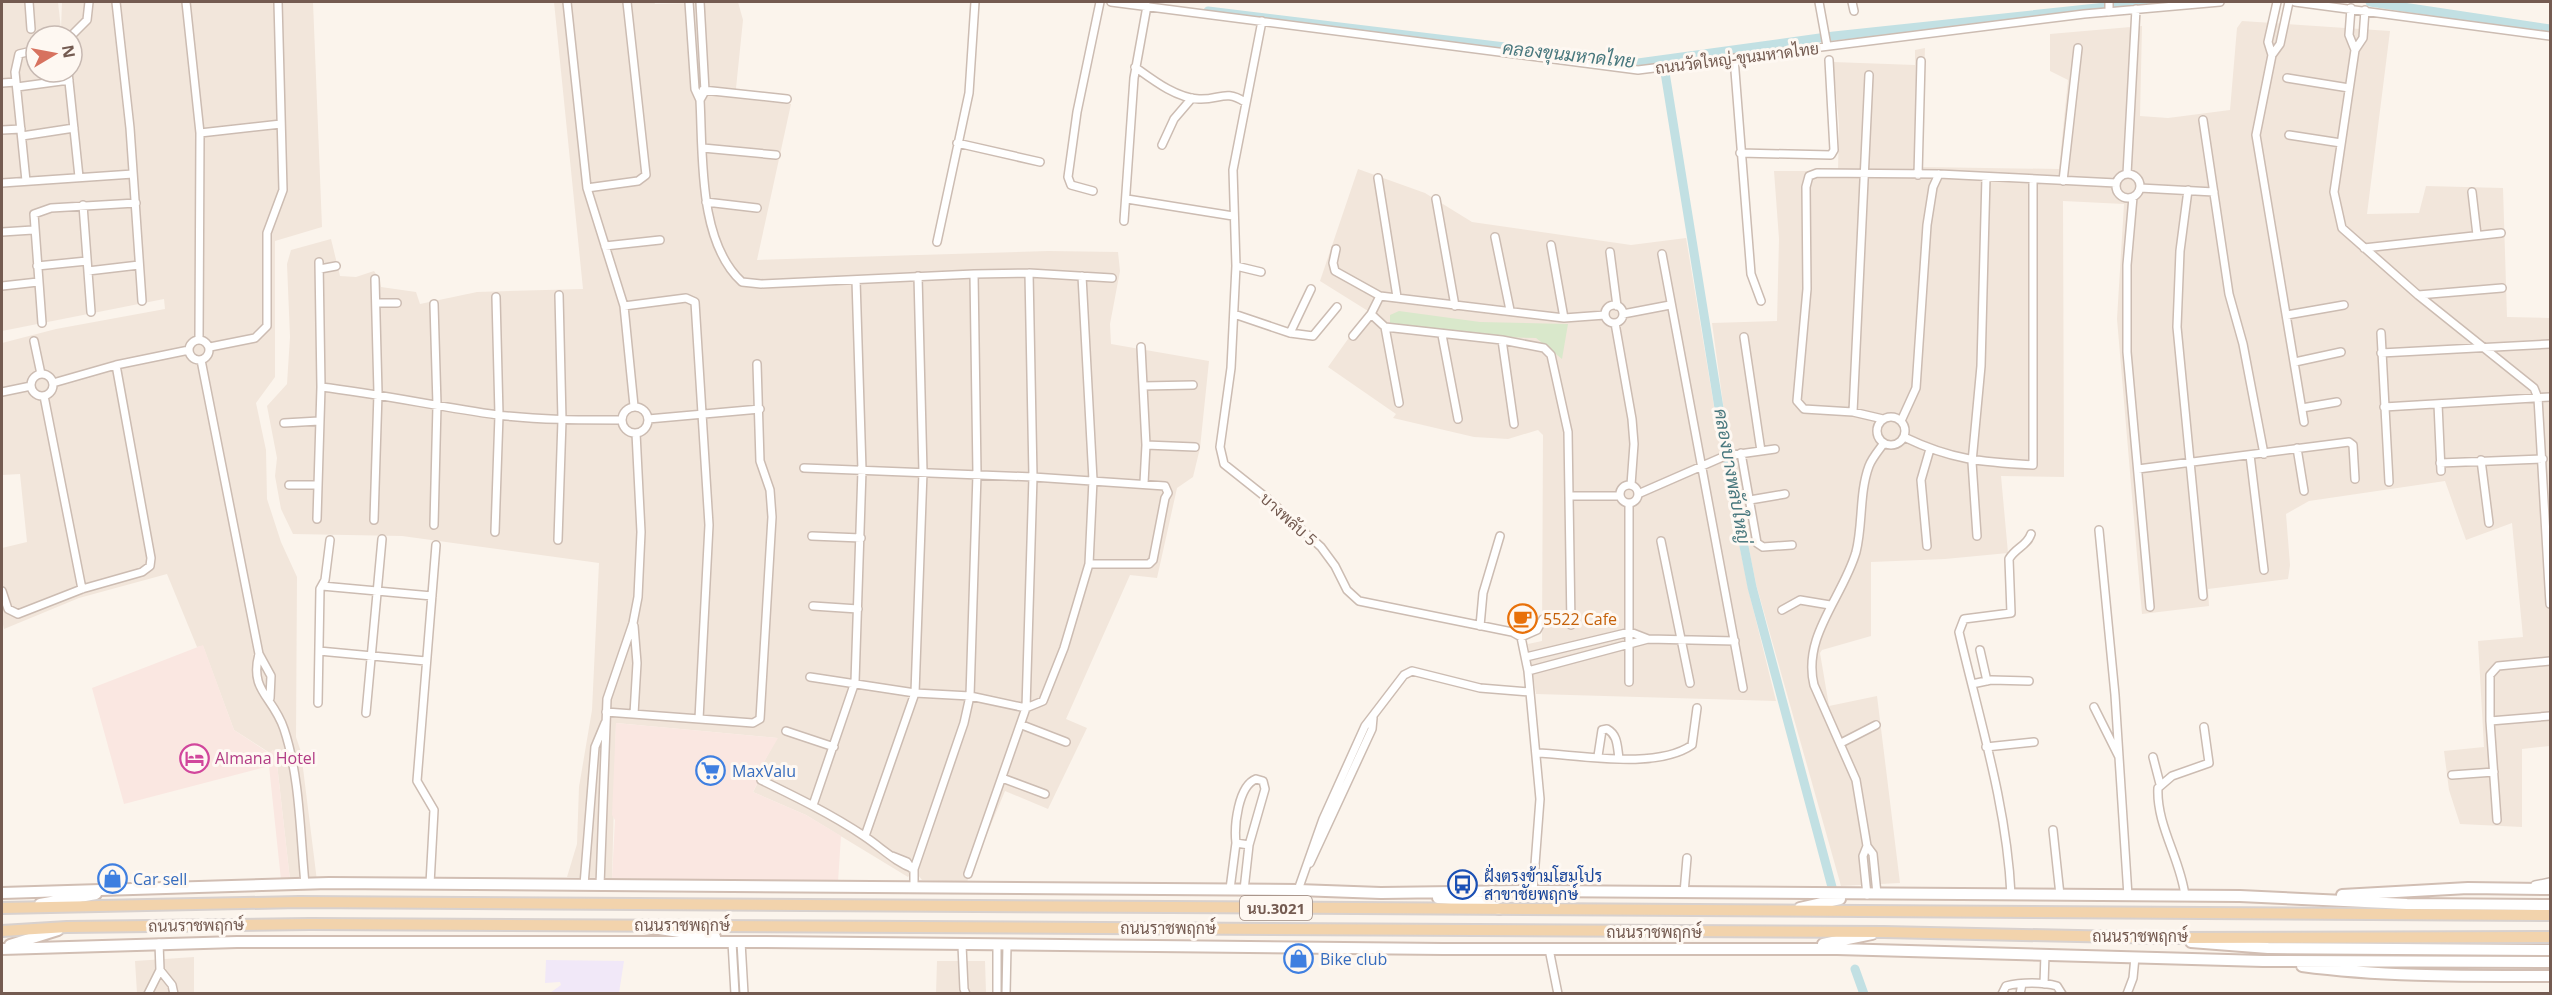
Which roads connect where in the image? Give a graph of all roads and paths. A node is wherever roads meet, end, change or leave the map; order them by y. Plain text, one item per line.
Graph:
1 (29, 2) edge
2 (89, 2) edge
3 (116, 2) edge
4 (186, 2) edge
5 (278, 2) edge
6 (567, 2) edge
7 (627, 2) edge
8 (689, 2) edge
9 (700, 2) edge
10 (975, 2) edge
11 (1100, 2) edge
12 (1111, 2) edge
13 (1819, 2) edge
14 (1852, 2) edge
15 (2220, 2) edge
16 (2277, 2) edge
17 (2289, 2) edge
18 (2295, 2) edge
19 (1147, 6) junction
20 (2109, 8) edge
21 (2351, 8) junction
22 (2136, 9) junction
23 (2365, 10) junction
24 (1854, 11) dead end
25 (1262, 21) junction
26 (31, 24) edge
27 (83, 24) edge
28 (2550, 36) edge
29 (1827, 45) junction
30 (2078, 48) dead end
31 (2355, 50) junction
32 (24, 54) edge
33 (2272, 55) junction
34 (1734, 58) junction
35 (1829, 60) dead end
36 (1921, 61) dead end
37 (1136, 67) junction
38 (1869, 75) dead end
39 (2287, 78) dead end
40 (2, 83) edge
41 (24, 83) edge
42 (17, 84) junction
43 (70, 84) edge
44 (2349, 88) junction
45 (695, 89) junction
46 (705, 90) junction
47 (1192, 98) junction
48 (787, 99) dead end
49 (700, 100) junction
50 (1245, 102) junction
51 (2203, 120) dead end
52 (281, 124) junction
53 (74, 128) junction
54 (2, 130) edge
55 (22, 132) junction
56 (200, 133) junction
57 (2289, 135) dead end
58 (957, 143) junction
59 (2341, 143) junction
60 (1162, 146) dead end
61 (703, 148) junction
62 (1740, 153) junction
63 (776, 155) dead end
64 (1040, 162) dead end
65 (134, 174) junction
66 (1866, 174) junction
67 (1939, 174) junction
68 (2127, 174) junction
69 (1918, 175) junction
70 (79, 177) junction
71 (1986, 177) junction
72 (1378, 178) dead end
73 (2033, 179) junction
74 (26, 181) junction
75 (2063, 181) junction
76 (2, 183) edge
77 (2116, 183) junction
78 (588, 188) junction
79 (2140, 188) junction
80 (1093, 190) dead end
81 (2188, 190) junction
82 (2214, 192) junction
83 (2472, 192) dead end
84 (2133, 197) junction
85 (1126, 199) junction
86 (1436, 199) dead end
87 (136, 202) junction
88 (706, 202) junction
89 (83, 205) junction
90 (757, 208) dead end
91 (1233, 216) junction
92 (1124, 221) dead end
93 (33, 230) junction
94 (2, 232) edge
95 (2501, 233) dead end
96 (2477, 235) junction
97 (1495, 237) dead end
98 (660, 240) dead end
99 (937, 242) dead end
100 (1551, 245) dead end
101 (605, 246) junction
102 (2364, 248) junction
103 (1336, 249) dead end
104 (1610, 252) dead end
105 (1662, 254) dead end
106 (87, 261) junction
107 (140, 265) junction
108 (37, 266) junction
109 (336, 266) dead end
110 (1236, 266) junction
111 (88, 270) junction
112 (1261, 272) dead end
113 (1029, 273) junction
114 (974, 274) junction
115 (918, 276) junction
116 (1082, 276) junction
117 (1112, 278) dead end
118 (375, 279) dead end
119 (856, 280) junction
120 (38, 282) junction
121 (2, 286) edge
122 (2502, 288) dead end
123 (1311, 289) dead end
124 (560, 295) dead end
125 (2418, 295) junction
126 (1380, 296) junction
127 (496, 297) dead end
128 (1397, 297) junction
129 (142, 301) dead end
130 (1761, 301) dead end
131 (376, 303) junction
132 (397, 303) dead end
133 (434, 304) dead end
134 (1670, 305) junction
135 (2344, 305) dead end
136 (624, 306) junction
137 (1455, 306) junction
138 (1617, 306) junction
139 (1337, 307) dead end
140 (1510, 310) junction
141 (91, 312) dead end
142 (1234, 314) junction
143 (1371, 314) junction
144 (1623, 314) junction
145 (1605, 315) junction
146 (2287, 315) junction
147 (1564, 318) junction
148 (42, 323) dead end
149 (1615, 323) junction
150 (1385, 327) junction
151 (1290, 333) junction
152 (2381, 333) dead end
153 (1442, 335) junction
154 (1353, 336) dead end
155 (1744, 337) dead end
156 (199, 339) junction
157 (1502, 340) junction
158 (34, 341) dead end
159 (2550, 344) edge
160 (210, 347) junction
161 (1141, 347) dead end
162 (2483, 348) junction
163 (189, 350) junction
164 (2341, 352) dead end
165 (2381, 353) junction
166 (201, 360) junction
167 (2295, 362) junction
168 (757, 364) dead end
169 (116, 365) junction
170 (41, 374) junction
171 (53, 383) junction
172 (1193, 385) dead end
173 (31, 386) junction
174 (1143, 386) junction
175 (321, 387) junction
176 (2, 392) edge
177 (378, 393) junction
178 (44, 396) junction
179 (2550, 397) edge
180 (2538, 398) junction
181 (2337, 402) dead end
182 (1399, 403) dead end
183 (2438, 404) junction
184 (437, 405) junction
185 (634, 406) junction
186 (2384, 407) junction
187 (2302, 408) junction
188 (760, 409) junction
189 (1853, 412) junction
190 (702, 414) junction
191 (499, 415) junction
192 (648, 419) junction
193 (1458, 419) dead end
194 (562, 420) junction
195 (622, 420) junction
196 (1883, 420) junction
197 (319, 421) junction
198 (1901, 421) junction
199 (2304, 422) dead end
200 (284, 423) dead end
201 (1514, 424) dead end
202 (636, 433) junction
203 (1904, 437) junction
204 (1884, 443) junction
205 (1146, 445) junction
206 (1195, 447) dead end
207 (2297, 448) junction
208 (1775, 449) dead end
209 (1930, 449) junction
210 (1761, 451) junction
211 (1742, 453) junction
212 (2264, 454) junction
213 (2250, 455) junction
214 (2542, 459) junction
215 (2481, 460) junction
216 (1972, 462) junction
217 (2190, 463) junction
218 (804, 468) dead end
219 (1701, 468) junction
220 (2138, 469) junction
221 (862, 470) junction
222 (923, 472) junction
223 (977, 474) junction
224 (1033, 477) junction
225 (2355, 479) dead end
226 (1092, 480) junction
227 (2389, 482) dead end
228 (1144, 483) junction
229 (289, 485) dead end
230 (318, 485) junction
231 (1631, 485) junction
232 (2547, 488) edge
233 (2304, 491) dead end
234 (1638, 494) junction
235 (1785, 494) dead end
236 (1571, 496) junction
237 (1620, 496) junction
238 (1750, 500) junction
239 (1629, 503) junction
240 (317, 519) dead end
241 (374, 520) dead end
242 (2488, 523) dead end
243 (434, 525) dead end
244 (2099, 530) dead end
245 (495, 532) dead end
246 (2031, 534) dead end
247 (812, 536) dead end
248 (1500, 536) dead end
249 (1977, 536) dead end
250 (861, 538) junction
251 (382, 539) dead end
252 (330, 540) dead end
253 (558, 540) dead end
254 (1661, 541) dead end
255 (2548, 542) edge
256 (1792, 544) dead end
257 (436, 545) dead end
258 (1927, 546) dead end
259 (1089, 564) junction
260 (2264, 570) dead end
261 (322, 586) junction
262 (82, 589) junction
263 (2, 591) edge
264 (377, 591) junction
265 (432, 596) junction
266 (2203, 596) dead end
267 (2550, 604) edge
268 (1830, 605) junction
269 (813, 606) dead end
270 (2150, 607) dead end
271 (858, 609) junction
272 (1782, 610) dead end
273 (1543, 619) dead end
274 (633, 623) junction
275 (1571, 625) dead end
276 (1480, 626) junction
277 (1630, 632) junction
278 (1521, 637) junction
279 (1648, 639) junction
280 (1683, 639) junction
281 (1735, 641) junction
282 (1628, 643) junction
283 (1570, 648) junction
284 (1980, 650) dead end
285 (319, 651) junction
286 (260, 654) junction
287 (371, 656) junction
288 (1526, 657) junction
289 (1574, 660) junction
290 (426, 661) junction
291 (2550, 661) edge
292 (1528, 671) junction
293 (810, 677) dead end
294 (1987, 681) junction
295 (2029, 681) dead end
296 (855, 682) junction
297 (1629, 682) dead end
298 (1690, 683) dead end
299 (1971, 684) junction
300 (1743, 688) dead end
301 (1530, 692) junction
302 (915, 693) junction
303 (970, 696) junction
304 (270, 698) junction
305 (318, 703) dead end
306 (2094, 706) dead end
307 (1026, 708) junction
308 (1697, 708) dead end
309 (606, 712) junction
310 (366, 713) dead end
311 (634, 714) junction
312 (2550, 716) edge
313 (699, 719) junction
314 (2490, 721) junction
315 (605, 723) junction
316 (1022, 725) junction
317 (1876, 725) dead end
318 (2204, 727) dead end
319 (786, 731) dead end
320 (1066, 742) dead end
321 (2034, 742) dead end
322 (1841, 743) junction
323 (834, 747) junction
324 (1986, 747) junction
325 (1537, 753) junction
326 (1598, 756) junction
327 (1619, 758) junction
328 (2153, 758) dead end
329 (2120, 760) junction
330 (2494, 772) junction
331 (2452, 775) dead end
332 (1002, 778) junction
333 (761, 780) dead end
334 (2160, 784) junction
335 (1045, 794) dead end
336 (813, 805) junction
337 (589, 815) junction
338 (603, 816) junction
339 (2497, 820) dead end
340 (2053, 830) dead end
341 (865, 836) junction
342 (1236, 843) junction
343 (1249, 845) junction
344 (1687, 858) dead end
345 (912, 868) junction
346 (968, 874) dead end
347 (600, 882) junction
348 (2550, 882) edge
349 (304, 884) junction
350 (430, 884) junction
351 (584, 885) junction
352 (914, 887) junction
353 (2524, 888) junction
354 (124, 889) junction
355 (2550, 889) edge
356 (1230, 890) junction
357 (1244, 890) junction
358 (1298, 890) junction
359 (1533, 891) junction
360 (2, 893) edge
361 (1381, 893) junction
362 (1684, 893) junction
363 (1868, 895) junction
364 (2011, 895) junction
365 (2060, 895) junction
366 (2128, 896) junction
367 (2186, 896) junction
368 (2309, 898) junction
369 (2550, 905) edge
370 (31, 906) junction
371 (2, 908) edge
372 (1500, 909) junction
373 (1797, 909) junction
374 (2550, 915) edge
375 (636, 925) junction
376 (67, 927) junction
377 (2, 931) edge
378 (1884, 932) junction
379 (2550, 937) edge
380 (2169, 938) junction
381 (739, 942) junction
382 (159, 943) junction
383 (962, 945) junction
384 (1002, 945) junction
385 (2, 948) edge
386 (1549, 948) junction
387 (1797, 949) junction
388 (2550, 950) edge
389 (2045, 954) junction
390 (2135, 957) junction
391 (2263, 961) junction
392 (2550, 962) edge
393 (160, 970) junction
394 (2550, 976) edge
395 (2022, 984) junction
396 (2044, 984) junction
397 (963, 992) edge
398 (148, 993) edge
399 (174, 993) edge
400 (735, 993) edge
401 (744, 993) edge
402 (997, 993) edge
403 (1006, 993) edge
404 (1558, 993) edge
405 (2002, 993) edge
406 (2020, 993) edge
407 (2062, 993) edge
408 (2127, 993) edge

1 - 26 street
2 - 27 street
3 - 65 street
4 - 56 street
5 - 52 street
6 - 78 street
7 - 78 street
8 - 45 street
9 - 46 street
10 - 58 street
11 - 80 street
12 - 19 street, ถนนวัดใหญ่-ขุนมหาดไทย
13 - 29 street
14 - 24 street
15 - 22 street, ถนนวัดใหญ่-ขุนมหาดไทย
16 - 33 street
17 - 33 street
18 - 21 street
19 - 25 street, ถนนวัดใหญ่-ขุนมหาดไทย
19 - 37 street
20 - 22 street, ถนนวัดใหญ่-ขุนมหาดไทย
20 - 29 street, ถนนวัดใหญ่-ขุนมหาดไทย
21 - 23 street
21 - 31 street
22 - 68 street
23 - 28 street
23 - 31 street
25 - 34 street, ถนนวัดใหญ่-ขุนมหาดไทย
25 - 50 street, บางพลับ 5
29 - 34 street, ถนนวัดใหญ่-ขุนมหาดไทย
30 - 75 street
31 - 44 street
32 - 42 street
33 - 146 street
34 - 62 street
35 - 62 street
36 - 69 street
37 - 47 street
37 - 85 street
38 - 66 street
39 - 44 street
40 - 42 street
41 - 42 street
42 - 55 street
43 - 53 street
44 - 59 street
45 - 46 street
45 - 49 street
46 - 48 street
46 - 49 street
47 - 50 street
47 - 60 street
49 - 61 street
50 - 91 street, บางพลับ 5
51 - 82 street
52 - 56 street
52 - 160 street
53 - 55 street
53 - 70 street
54 - 55 street
55 - 74 street
56 - 156 street
57 - 59 street
58 - 64 street
58 - 99 street
59 - 102 street
61 - 63 street
61 - 88 street
62 - 130 street
65 - 70 street
65 - 87 street
66 - 69 street
66 - 189 street
66 - 189 street
67 - 69 street
67 - 71 street
67 - 198 street
68 - 77 street
68 - 79 street
70 - 74 street
71 - 73 street
71 - 216 street
72 - 128 street
73 - 75 street
73 - 216 street
74 - 76 street
75 - 77 street
77 - 84 street
78 - 101 street
79 - 81 street
79 - 84 street
81 - 82 street
81 - 217 street
82 - 212 street
83 - 96 street
84 - 220 street
85 - 91 street
85 - 92 street
86 - 137 street
87 - 89 street
87 - 107 street
88 - 90 street
88 - 119 street
89 - 93 street
89 - 106 street
91 - 110 street, บางพลับ 5
93 - 94 street
93 - 108 street
95 - 96 street
96 - 102 street
97 - 140 street
98 - 101 street
100 - 147 street
101 - 136 street
102 - 125 street
103 - 126 street
104 - 138 street
105 - 134 street
106 - 108 street
106 - 111 street
107 - 111 street
107 - 129 street
108 - 120 street
109 - 175 street
110 - 112 street
110 - 142 street, บางพลับ 5
111 - 141 street
113 - 114 street
113 - 116 street
113 - 224 street
114 - 115 street
114 - 223 street
115 - 119 street
115 - 222 street
116 - 117 street
116 - 226 street
118 - 131 street
119 - 221 street
120 - 121 street
120 - 148 street
122 - 125 street
123 - 151 street
124 - 194 street
125 - 162 street
126 - 128 street
126 - 143 street
127 - 191 street
128 - 137 street
131 - 132 street
131 - 177 street
133 - 184 street
134 - 144 street
134 - 219 street
135 - 146 street
136 - 185 street
136 - 190 street
137 - 140 street
138 - 144 street
138 - 145 street
139 - 151 street
140 - 147 street
142 - 151 street
142 - 276 street, บางพลับ 5
143 - 150 street
143 - 154 street
144 - 149 street
145 - 147 street
145 - 149 street
146 - 167 street
149 - 231 street
150 - 153 street
150 - 182 street
152 - 165 street
153 - 157 street
153 - 193 street
155 - 210 street
156 - 160 street
156 - 163 street
157 - 201 street
157 - 236 street
158 - 170 street
159 - 162 street
160 - 166 street
161 - 174 street
162 - 165 street
162 - 180 street
163 - 166 street
163 - 169 street
164 - 167 street
165 - 186 street
166 - 286 street
167 - 187 street
168 - 188 street
169 - 171 street
169 - 262 street
170 - 171 street
170 - 173 street
171 - 178 street
172 - 174 street
173 - 176 street
173 - 178 street
174 - 205 street
175 - 177 street
175 - 197 street
177 - 184 street
177 - 241 street
178 - 262 street
179 - 180 street
180 - 183 street
180 - 214 street
181 - 187 street
183 - 186 street
183 - 215 street
184 - 191 street
184 - 243 street
185 - 192 street
185 - 195 street
186 - 227 street
187 - 199 street
188 - 190 street
188 - 313 street
189 - 196 street
190 - 192 street
190 - 313 street
191 - 194 street
191 - 245 street
192 - 202 street
194 - 195 street
194 - 253 street
195 - 202 street
196 - 198 street
196 - 204 street
197 - 200 street
197 - 230 street
198 - 203 street
202 - 274 street
203 - 204 street
203 - 209 street
204 - 268 street
205 - 206 street
205 - 228 street
207 - 212 street
207 - 225 street
207 - 233 street
208 - 210 street
209 - 216 street
209 - 258 street
210 - 211 street
211 - 219 street
211 - 238 street
212 - 213 street
213 - 217 street
213 - 260 street
214 - 215 street
214 - 232 street
215 - 242 street
216 - 249 street
217 - 220 street
217 - 266 street
218 - 221 street
219 - 234 street
219 - 281 street
220 - 270 street
221 - 222 street
221 - 250 street
222 - 223 street
222 - 302 street
223 - 224 street
223 - 303 street
224 - 226 street
224 - 307 street
226 - 228 street
226 - 259 street
228 - 259 street
229 - 230 street
230 - 240 street
231 - 234 street
231 - 237 street
232 - 255 street
234 - 239 street
235 - 238 street
236 - 237 street
236 - 275 street
237 - 239 street
238 - 256 street
239 - 277 street
244 - 329 street
246 - 299 street
247 - 250 street
248 - 276 street
250 - 271 street
251 - 264 street
252 - 261 street
254 - 280 street
255 - 267 street
257 - 265 street
259 - 307 street
261 - 264 street
261 - 285 street
262 - 263 street
264 - 265 street
264 - 287 street
265 - 290 street
268 - 272 street
268 - 322 street
269 - 271 street
271 - 296 street
273 - 278 street
274 - 309 street
274 - 311 street
276 - 278 street, บางพลับ 5
277 - 279 street
277 - 282 street
277 - 283 street
278 - 288 street
279 - 280 street
279 - 282 street
280 - 281 street
280 - 298 street
281 - 300 street
282 - 289 street
282 - 297 street
283 - 288 street
283 - 289 street
284 - 294 street
285 - 287 street
285 - 305 street
286 - 304 street
286 - 304 street
287 - 290 street
287 - 310 street
288 - 292 street
289 - 292 street
290 - 350 street
291 - 314 street
292 - 301 street
293 - 296 street
294 - 295 street
294 - 299 street
296 - 302 street
296 - 323 street
299 - 324 street
301 - 325 street
301 - 358 street
302 - 303 street
302 - 341 street
303 - 307 street
303 - 345 street
304 - 349 street
306 - 329 street
307 - 316 street
308 - 327 street
309 - 311 street
309 - 315 street
311 - 313 street
312 - 314 street
314 - 330 street
315 - 337 street
315 - 338 street
316 - 320 street
316 - 332 street
317 - 322 street
318 - 334 street
319 - 323 street
321 - 324 street
322 - 363 street
323 - 336 street
324 - 364 street
325 - 326 street
325 - 359 street
326 - 327 street
326 - 327 street
328 - 334 street
329 - 366 street
330 - 331 street
330 - 339 street
332 - 335 street
332 - 346 street
333 - 336 street
334 - 367 street
336 - 341 street
337 - 338 street
337 - 351 street
338 - 347 street
340 - 365 street
341 - 345 street
342 - 343 street
342 - 343 street
342 - 356 street
343 - 357 street
344 - 362 street
345 - 352 street
347 - 351 main road, นบ.3021
347 - 352 main road, นบ.3021
348 - 353 street
349 - 350 main road, นบ.3021
349 - 354 main road, นบ.3021
350 - 351 main road, นบ.3021
352 - 356 main road, นบ.3021
353 - 355 main road
353 - 368 main road
354 - 360 main road, นบ.3021
354 - 370 main road
356 - 357 main road, นบ.3021
357 - 358 main road, นบ.3021
358 - 361 main road, นบ.3021
359 - 361 main road, นบ.3021
359 - 362 main road, นบ.3021
361 - 372 main road
362 - 363 main road, นบ.3021
363 - 364 main road, นบ.3021
363 - 373 main road
364 - 365 main road, นบ.3021
365 - 366 main road, นบ.3021
366 - 367 main road, นบ.3021
367 - 368 main road, นบ.3021
368 - 369 main road
370 - 371 main road, ถนนราชพฤกษ์ / นบ.3021
370 - 372 main road, ถนนราชพฤกษ์ / นบ.3021
372 - 373 main road, ถนนราชพฤกษ์ / นบ.3021
373 - 374 main road, ถนนราชพฤกษ์ / นบ.3021
375 - 376 main road, ถนนราชพฤกษ์ / นบ.3021
375 - 378 main road, ถนนราชพฤกษ์ / นบ.3021
375 - 381 main road
376 - 377 main road, ถนนราชพฤกษ์ / นบ.3021
376 - 385 main road
378 - 380 main road, ถนนราชพฤกษ์ / นบ.3021
378 - 387 main road
379 - 380 main road, ถนนราชพฤกษ์ / นบ.3021
380 - 388 main road
381 - 382 main road, ถนนราชพฤกษ์
381 - 383 main road, ถนนราชพฤกษ์
381 - 400 street
381 - 401 street
382 - 385 main road, ถนนราชพฤกษ์
382 - 393 street
383 - 384 main road, ถนนราชพฤกษ์
383 - 397 street
384 - 386 main road, ถนนราชพฤกษ์
384 - 402 street
384 - 403 street
386 - 387 main road, ถนนราชพฤกษ์
386 - 404 street
387 - 389 main road, ถนนราชพฤกษ์
389 - 390 main road, ถนนราชพฤกษ์
389 - 396 street
390 - 391 main road, ถนนราชพฤกษ์
390 - 408 street
391 - 392 main road
391 - 394 main road
393 - 398 street
393 - 399 street
395 - 396 street
395 - 405 street
395 - 406 street
396 - 407 street

